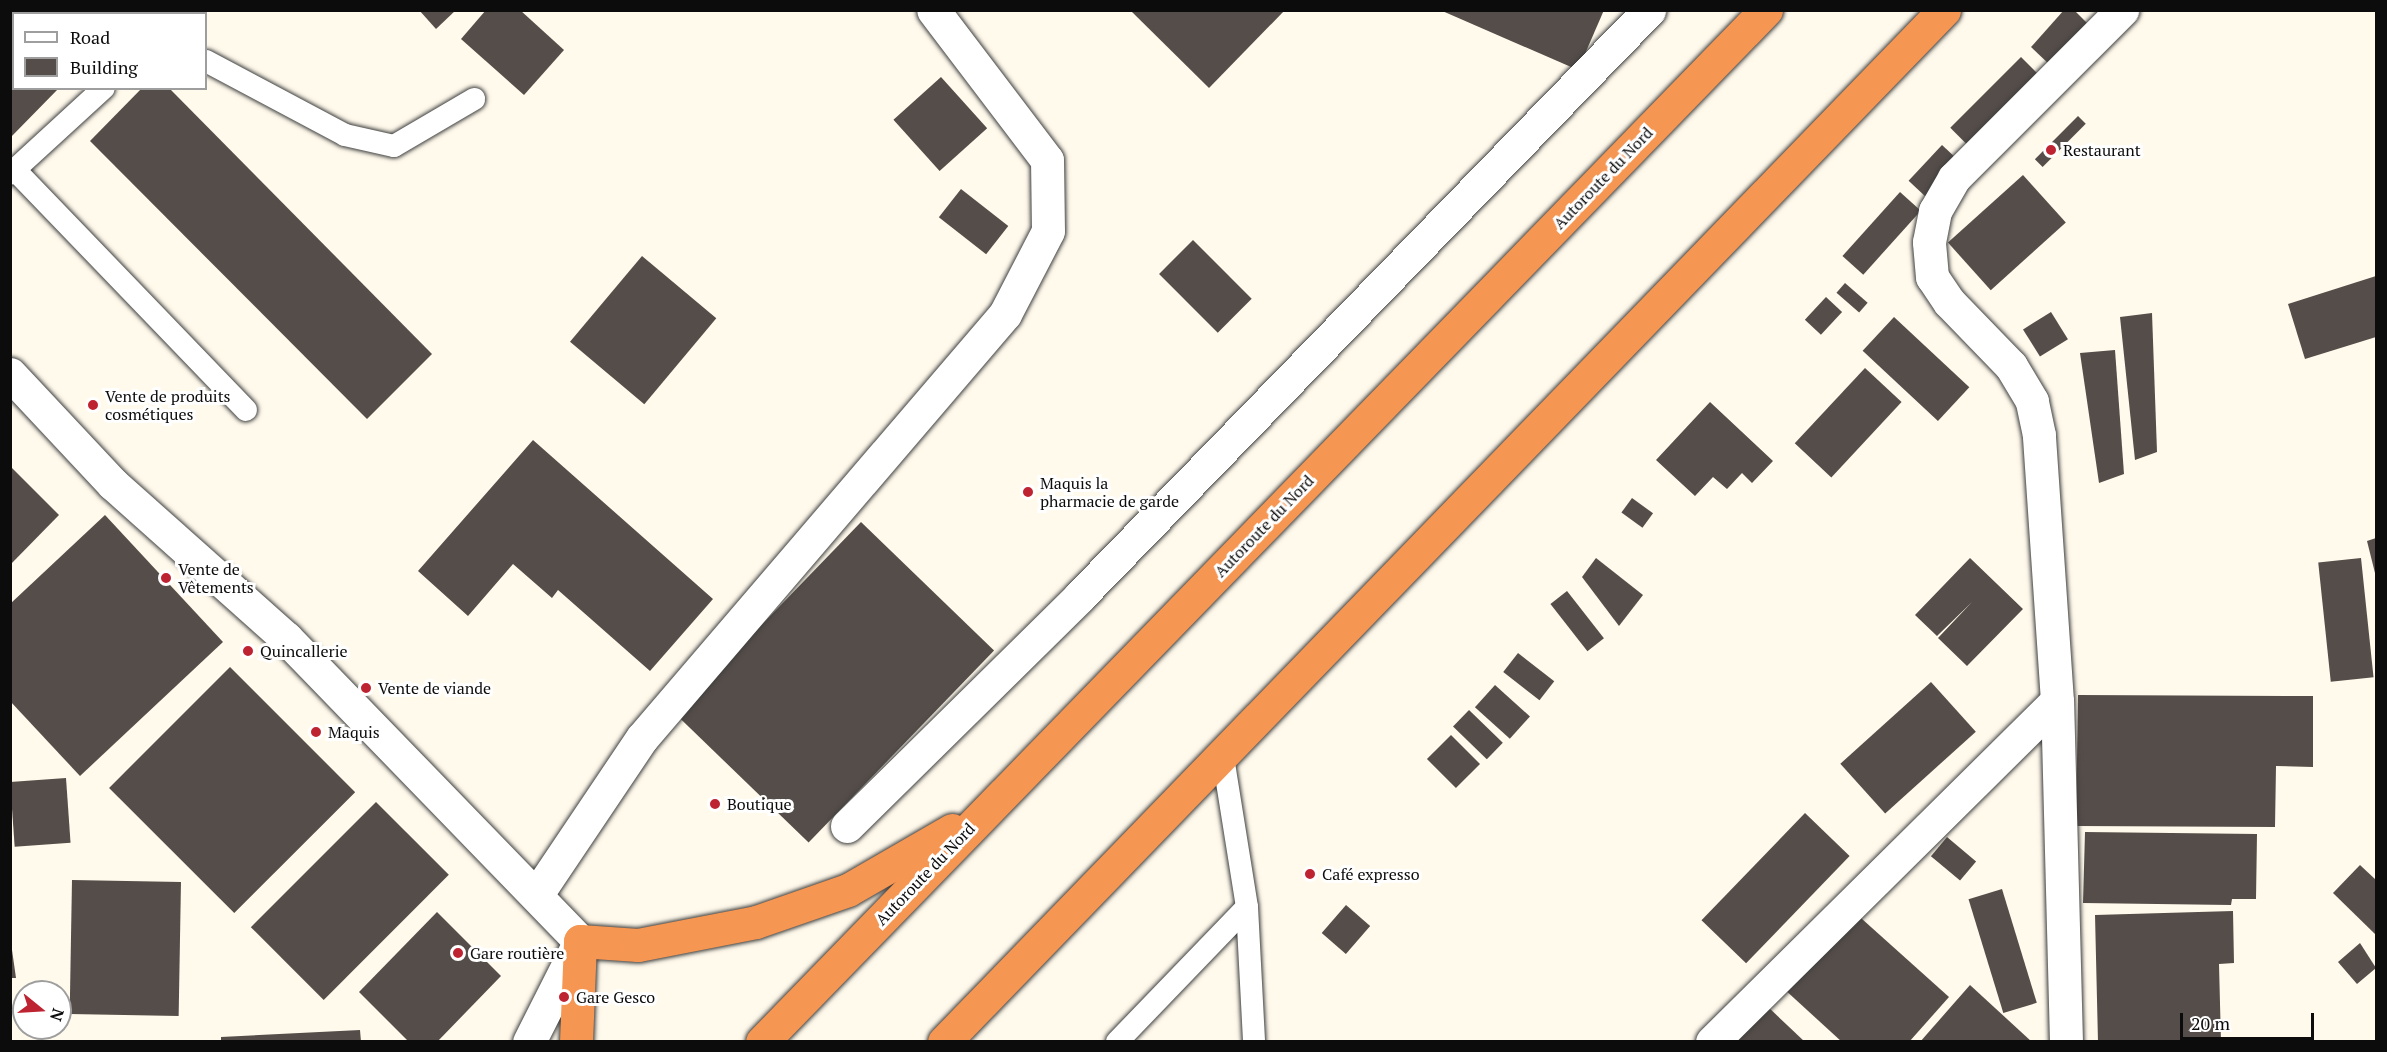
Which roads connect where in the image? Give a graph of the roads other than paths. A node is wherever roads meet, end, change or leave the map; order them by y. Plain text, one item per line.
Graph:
1 (933, 10) edge
2 (1649, 10) edge
3 (1944, 10) edge
4 (2122, 10) edge
5 (1766, 11) edge
6 (207, 62) edge
7 (102, 90) edge
8 (474, 99) dead end
9 (13, 172) edge
10 (10, 374) edge
11 (246, 410) dead end
12 (2057, 701) junction
13 (1222, 751) junction
14 (985, 812) junction
15 (847, 826) dead end
16 (537, 894) junction
17 (1247, 907) junction
18 (580, 941) junction
19 (529, 1041) edge
20 (576, 1041) edge
21 (762, 1041) edge
22 (944, 1041) edge
23 (1117, 1041) edge
24 (1254, 1041) edge
25 (1712, 1041) edge
26 (2066, 1041) edge

1 - 16 street
2 - 15 street
3 - 13 highway
4 - 12 street
5 - 14 highway, Autoroute du Nord
6 - 8 lane
7 - 9 lane
9 - 11 lane
10 - 16 street
12 - 25 street
12 - 26 street
13 - 17 lane
13 - 22 highway
14 - 18 highway
14 - 21 highway, Autoroute du Nord
16 - 18 street
17 - 23 lane
17 - 24 lane
18 - 19 street
18 - 20 highway

